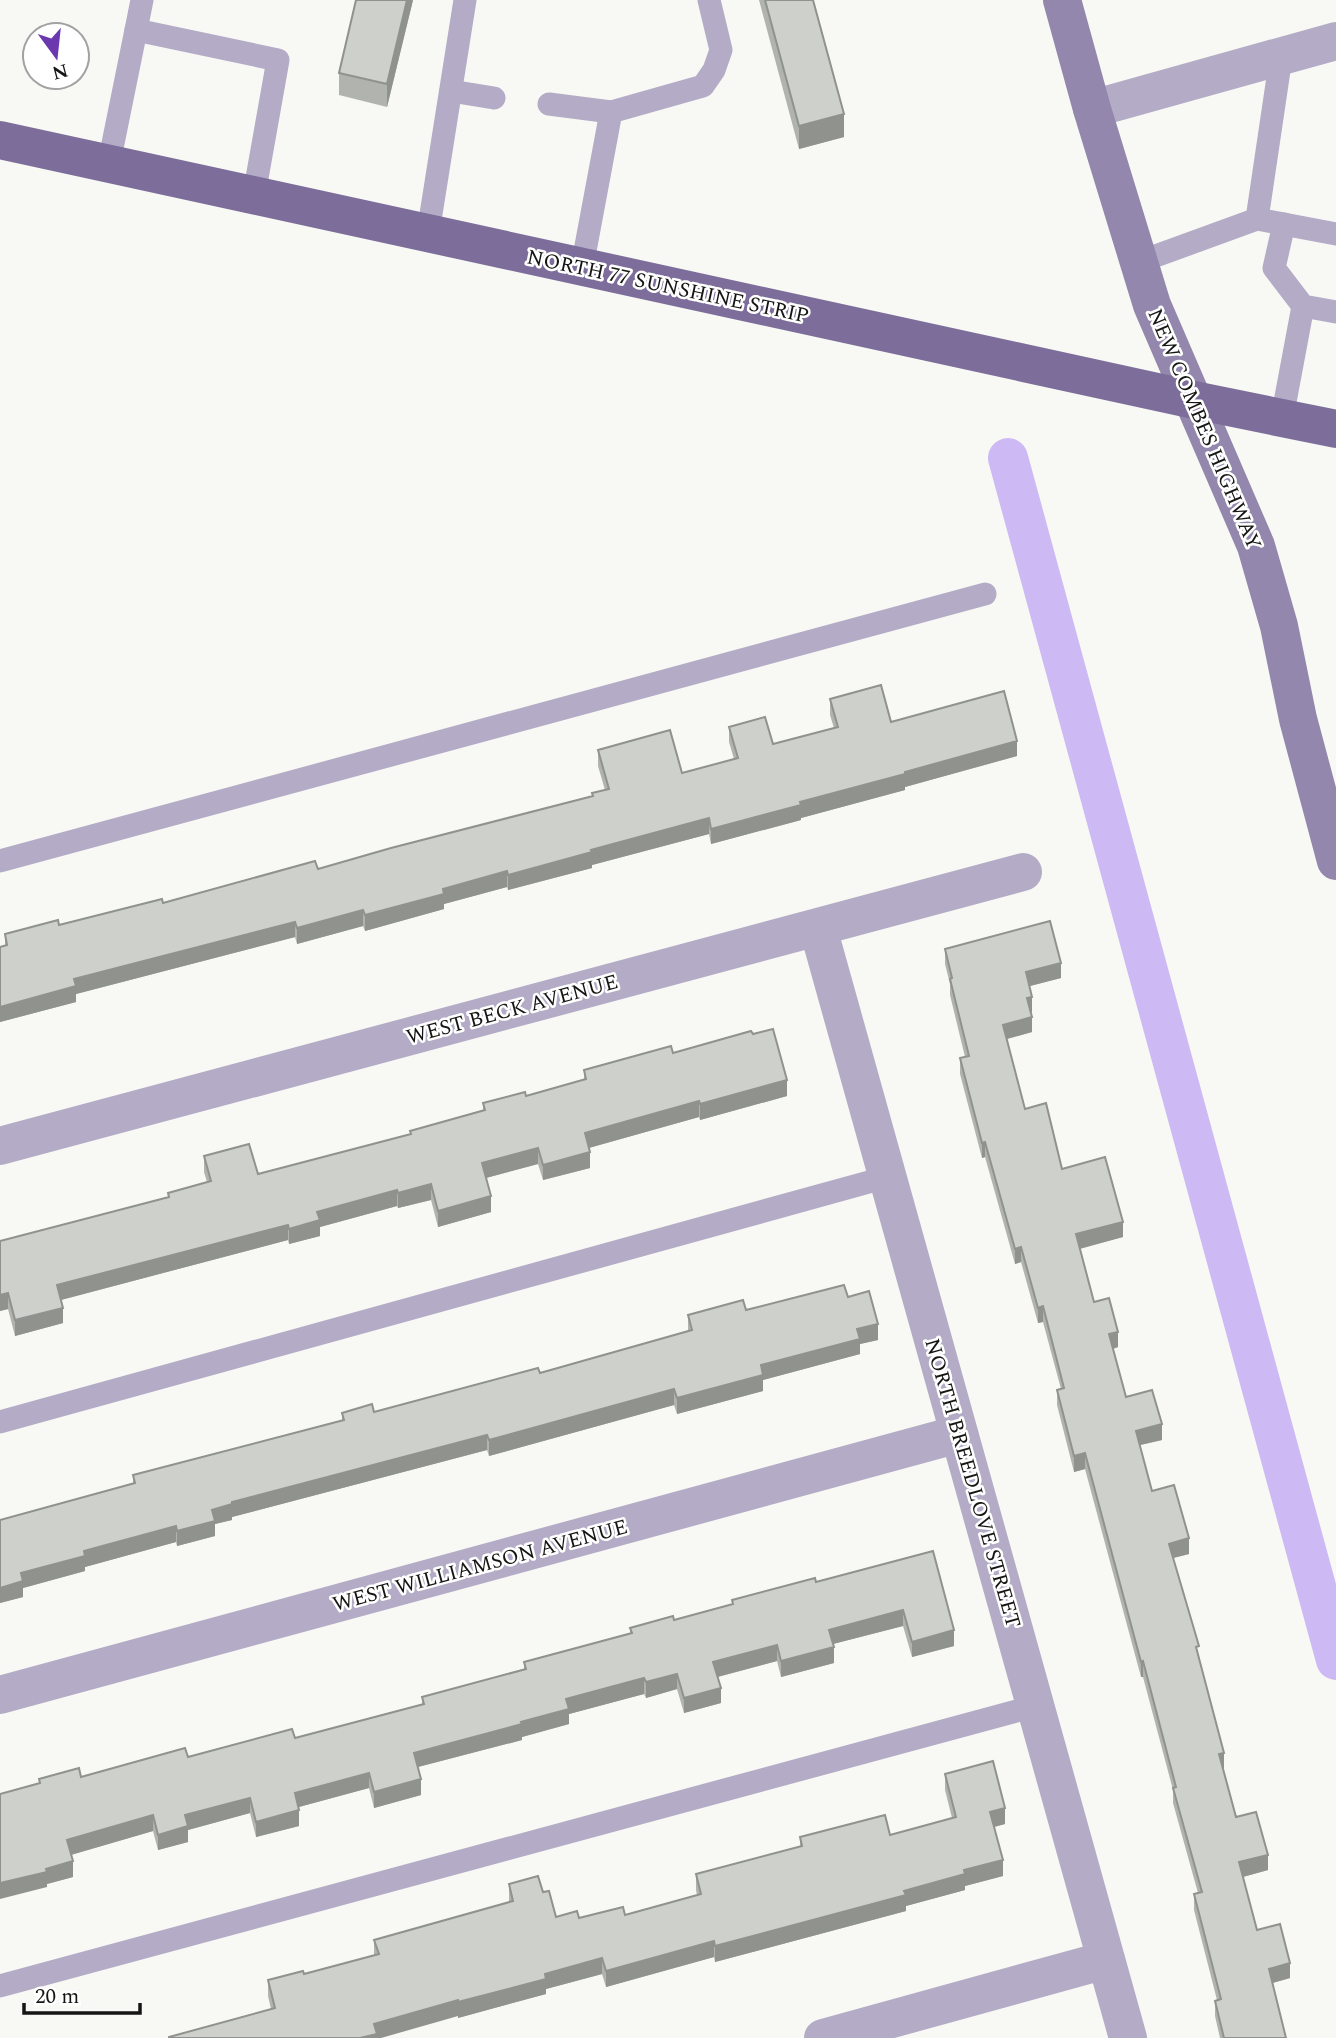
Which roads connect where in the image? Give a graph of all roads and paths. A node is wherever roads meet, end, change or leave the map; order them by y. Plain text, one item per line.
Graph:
1 (142, 0) edge
2 (465, 0) edge
3 (709, 0) edge
4 (1062, 0) edge
5 (136, 30) junction
6 (1336, 41) edge
7 (1281, 57) junction
8 (450, 91) junction
9 (494, 98) dead end
10 (549, 104) dead end
11 (1092, 109) junction
12 (611, 112) junction
13 (0, 139) edge
14 (109, 163) junction
15 (254, 195) junction
16 (1257, 219) junction
17 (1284, 224) junction
18 (428, 233) junction
19 (1336, 234) edge
20 (1139, 262) junction
21 (582, 267) junction
22 (1303, 306) junction
23 (1333, 307) edge
24 (1194, 400) junction
25 (1282, 418) junction
26 (1336, 429) edge
27 (985, 594) dead end
28 (0, 861) edge
29 (1336, 861) edge
30 (1023, 872) dead end
31 (818, 928) junction
32 (0, 1146) edge
33 (887, 1177) junction
34 (0, 1422) edge
35 (959, 1434) junction
36 (0, 1695) edge
37 (1035, 1706) junction
38 (1106, 1960) junction
39 (0, 1986) edge
40 (824, 2038) edge
41 (1128, 2038) edge

1 - 5 lane
2 - 8 lane
3 - 12 lane
4 - 11 street, NEW COMBES HIGHWAY
5 - 14 lane
5 - 15 lane
6 - 7 street
7 - 11 street
7 - 16 lane
8 - 9 lane
8 - 18 lane
10 - 12 lane
11 - 20 street, NEW COMBES HIGHWAY
12 - 21 lane
13 - 14 main road, NORTH 77 SUNSHINE STRIP
14 - 15 main road, NORTH 77 SUNSHINE STRIP
15 - 18 main road, NORTH 77 SUNSHINE STRIP
16 - 17 lane
16 - 20 lane
17 - 19 lane
17 - 22 lane
18 - 21 main road, NORTH 77 SUNSHINE STRIP
20 - 24 street, NEW COMBES HIGHWAY
21 - 24 main road, NORTH 77 SUNSHINE STRIP
22 - 23 lane
22 - 25 lane
24 - 25 main road, NORTH 77 SUNSHINE STRIP
24 - 29 street, NEW COMBES HIGHWAY
25 - 26 main road, NORTH 77 SUNSHINE STRIP
27 - 28 lane
30 - 31 street, WEST BECK AVENUE
31 - 32 street, WEST BECK AVENUE
31 - 33 street, NORTH BREEDLOVE STREET
33 - 34 lane
33 - 35 street, NORTH BREEDLOVE STREET
35 - 36 street, WEST WILLIAMSON AVENUE
35 - 37 street, NORTH BREEDLOVE STREET
37 - 38 street, NORTH BREEDLOVE STREET
37 - 39 lane
38 - 40 street
38 - 41 street, NORTH BREEDLOVE STREET

